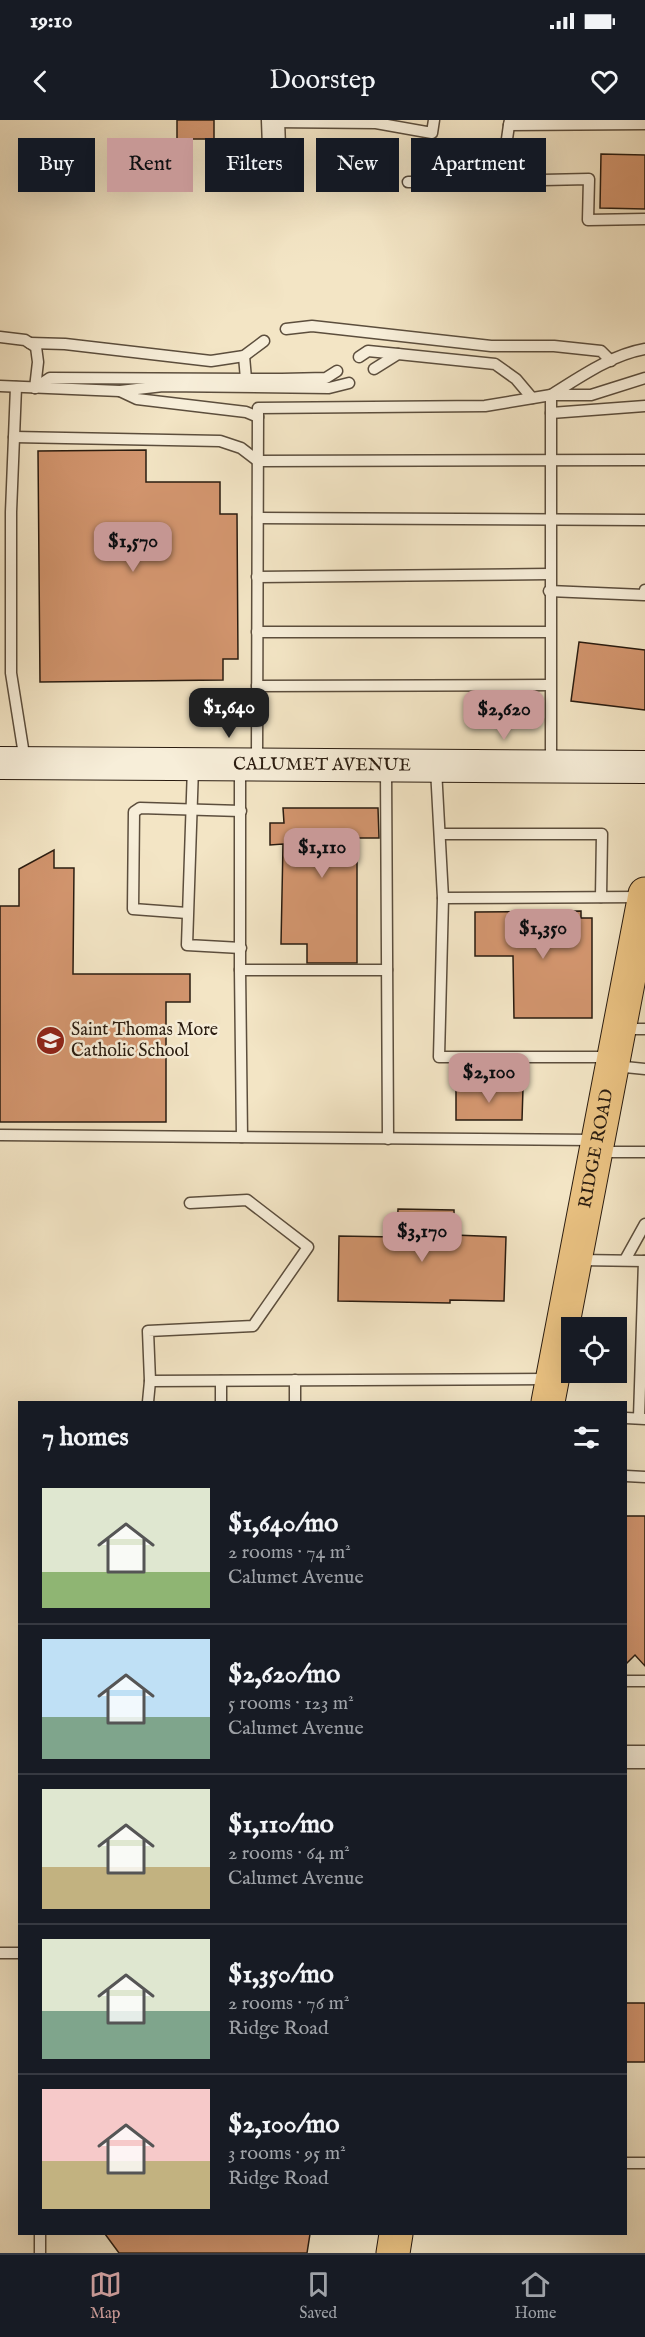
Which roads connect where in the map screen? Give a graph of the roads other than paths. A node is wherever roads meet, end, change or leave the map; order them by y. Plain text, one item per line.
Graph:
1 (434, 120) edge
2 (273, 121) edge
3 (510, 122) edge
4 (645, 124) edge
5 (274, 138) edge
6 (508, 138) edge
7 (546, 180) edge
8 (408, 182) dead end
9 (411, 182) edge
10 (645, 219) edge
11 (286, 329) dead end
12 (0, 337) edge
13 (264, 341) dead end
14 (33, 345) junction
15 (645, 349) edge
16 (398, 354) junction
17 (244, 356) junction
18 (359, 357) dead end
19 (611, 361) junction
20 (374, 369) dead end
21 (337, 371) dead end
22 (645, 378) edge
23 (246, 379) junction
24 (349, 383) dead end
25 (0, 387) edge
26 (16, 387) junction
27 (35, 388) junction
28 (120, 391) junction
29 (551, 395) junction
30 (531, 398) junction
31 (645, 406) edge
32 (551, 413) junction
33 (258, 417) junction
34 (14, 437) junction
35 (550, 460) junction
36 (645, 460) edge
37 (258, 461) junction
38 (258, 518) junction
39 (550, 518) junction
40 (645, 520) edge
41 (549, 574) junction
42 (257, 577) junction
43 (645, 590) edge
44 (549, 591) junction
45 (257, 632) junction
46 (549, 632) junction
47 (550, 685) junction
48 (257, 686) junction
49 (13, 764) edge
50 (193, 764) junction
51 (249, 764) junction
52 (386, 765) junction
53 (435, 765) junction
54 (551, 766) junction
55 (645, 767) edge
56 (191, 810) junction
57 (241, 812) junction
58 (440, 834) junction
59 (645, 896) edge
60 (601, 897) junction
61 (443, 898) junction
62 (187, 913) junction
63 (241, 948) junction
64 (240, 970) junction
65 (387, 970) junction
66 (623, 1045) edge
67 (645, 1069) edge
68 (0, 1135) edge
69 (242, 1137) junction
70 (388, 1139) junction
71 (597, 1146) junction
72 (645, 1152) edge
73 (190, 1203) dead end
74 (645, 1224) edge
75 (576, 1260) junction
76 (625, 1260) junction
77 (645, 1261) edge
78 (295, 1380) junction
79 (150, 1381) junction
80 (221, 1381) junction
81 (643, 1383) edge
82 (550, 1391) edge
83 (148, 1401) edge
84 (221, 1401) edge
85 (296, 1401) edge
86 (642, 1418) edge
87 (627, 1476) edge
88 (645, 1477) edge
89 (627, 1681) edge
90 (645, 1681) edge
91 (627, 1757) edge
92 (645, 1757) edge
93 (0, 1953) edge
94 (18, 1953) edge
95 (627, 2163) edge
96 (645, 2163) edge
97 (40, 2235) edge
98 (396, 2235) edge
99 (40, 2253) edge
100 (393, 2253) edge

1 - 2 lane
2 - 5 street
3 - 4 lane
3 - 6 lane
7 - 10 lane
8 - 9 lane
11 - 19 lane
12 - 14 lane
13 - 17 lane
14 - 17 lane
14 - 27 lane
15 - 19 lane
16 - 18 lane
16 - 20 lane
16 - 30 lane
17 - 23 lane
19 - 29 lane
21 - 23 lane
22 - 29 lane
23 - 27 lane
24 - 28 lane
25 - 26 lane
26 - 27 lane
26 - 34 lane
27 - 28 lane
28 - 33 lane
29 - 30 lane
29 - 32 lane
30 - 33 lane
31 - 32 lane
32 - 35 lane
33 - 37 lane
34 - 37 lane
34 - 49 lane
35 - 36 lane
35 - 37 lane
35 - 39 lane
37 - 38 lane
38 - 39 lane
38 - 42 lane
39 - 40 lane
39 - 41 lane
41 - 42 lane
41 - 44 lane
42 - 45 lane
43 - 44 lane
44 - 46 lane
45 - 46 lane
45 - 48 lane
46 - 47 lane
47 - 48 lane
47 - 54 lane
48 - 51 lane
49 - 50 main road, CALUMET AVENUE
50 - 51 main road, CALUMET AVENUE
50 - 56 lane
51 - 52 main road, CALUMET AVENUE
51 - 57 lane
52 - 53 main road, CALUMET AVENUE
52 - 65 lane
53 - 54 main road, CALUMET AVENUE
53 - 58 lane
54 - 55 main road, CALUMET AVENUE
56 - 57 lane
56 - 62 lane
56 - 62 lane
57 - 63 lane
58 - 60 lane
58 - 61 lane
59 - 60 lane
59 - 66 main road, RIDGE ROAD
60 - 61 lane
61 - 66 lane
62 - 63 lane
63 - 64 lane
64 - 65 lane
64 - 69 lane
65 - 70 lane
66 - 67 lane
66 - 71 main road, RIDGE ROAD
68 - 69 lane
69 - 70 lane
70 - 71 lane
71 - 72 lane
71 - 75 main road, RIDGE ROAD
73 - 79 lane
74 - 76 lane
75 - 76 lane
75 - 82 main road, RIDGE ROAD
76 - 77 lane
77 - 81 lane
78 - 80 lane
78 - 82 lane
78 - 85 lane
79 - 80 lane
79 - 83 lane
80 - 84 lane
81 - 86 lane
87 - 88 lane
89 - 90 lane
91 - 92 street
93 - 94 lane
95 - 96 lane
97 - 99 lane
98 - 100 main road

